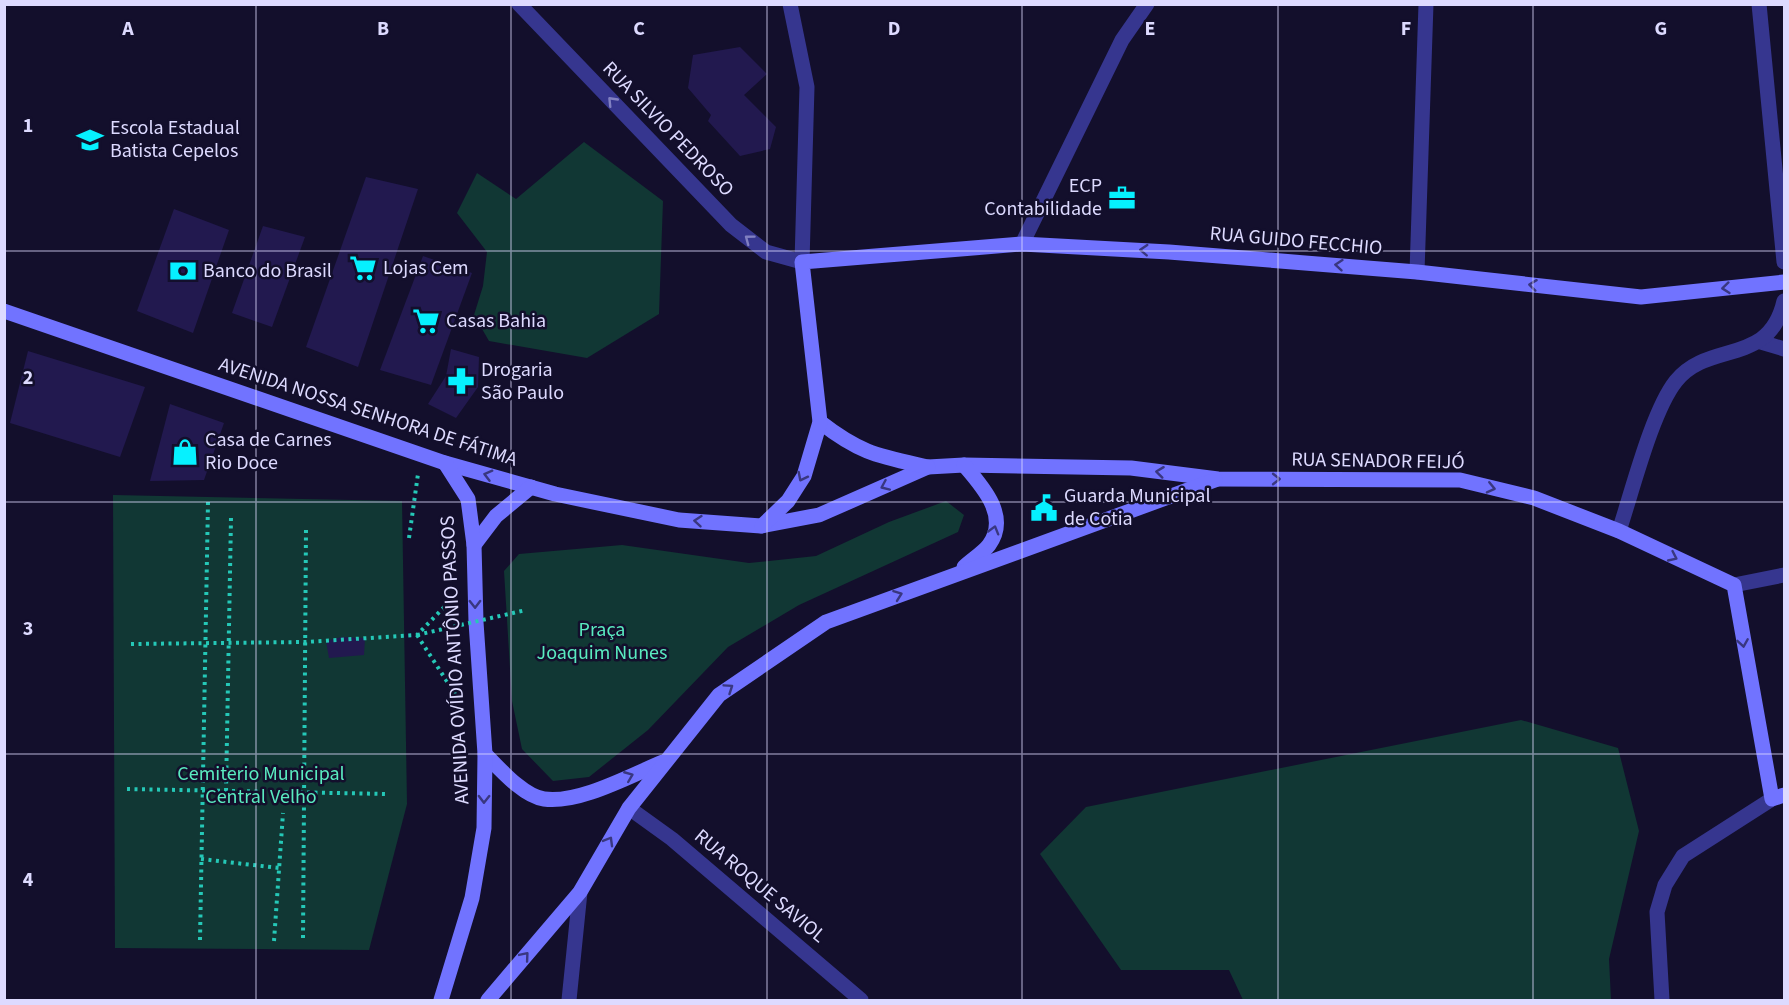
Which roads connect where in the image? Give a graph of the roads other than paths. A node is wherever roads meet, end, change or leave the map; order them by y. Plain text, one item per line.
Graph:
1 (519, 4) edge
2 (790, 4) edge
3 (1147, 4) edge
4 (1426, 4) edge
5 (1759, 4) edge
6 (1022, 244) junction
7 (802, 262) junction
8 (1785, 262) edge
9 (1417, 272) junction
10 (1785, 282) edge
11 (1785, 301) edge
12 (4, 311) edge
13 (1761, 342) junction
14 (1785, 349) edge
15 (820, 422) junction
16 (445, 463) junction
17 (964, 465) junction
18 (928, 467) junction
19 (1218, 479) junction
20 (531, 487) junction
21 (761, 526) junction
22 (1619, 531) junction
23 (474, 545) junction
24 (957, 573) junction
25 (1785, 574) edge
26 (1734, 585) junction
27 (485, 754) junction
28 (664, 762) junction
29 (1778, 797) edge
30 (629, 808) junction
31 (580, 892) junction
32 (569, 994) edge
33 (441, 1000) edge
34 (488, 1000) edge
35 (559, 1000) edge
36 (861, 1000) edge
37 (1662, 1000) edge

7 -> 1 street, RUA SILVIO PEDROSO
2 - 7 street
3 - 6 street
4 - 9 street
5 - 8 street
6 - 7 main road, RUA GUIDO FECCHIO
9 -> 6 main road, RUA GUIDO FECCHIO
7 - 15 main road
10 -> 9 main road, RUA GUIDO FECCHIO
11 - 13 street
12 - 16 main road, AVENIDA NOSSA SENHORA DE FÁTIMA
13 - 14 street
13 - 22 street
15 - 18 main road
15 -> 21 main road
20 -> 16 main road, AVENIDA NOSSA SENHORA DE FÁTIMA
16 - 23 main road, AVENIDA OVÍDIO ANTÔNIO PASSOS
17 - 18 main road, AVENIDA NOSSA SENHORA DE FÁTIMA
19 -> 17 main road, AVENIDA NOSSA SENHORA DE FÁTIMA
24 -> 17 main road
18 -> 21 main road, AVENIDA NOSSA SENHORA DE FÁTIMA
19 -> 22 main road, RUA SENADOR FEIJÓ
19 - 24 main road
21 -> 20 main road, AVENIDA NOSSA SENHORA DE FÁTIMA
20 - 23 main road
22 -> 26 main road, RUA SENADOR FEIJÓ
23 -> 27 main road, AVENIDA OVÍDIO ANTÔNIO PASSOS
28 -> 24 main road
25 - 26 street
26 -> 29 main road
27 -> 28 main road
27 -> 33 main road, AVENIDA OVÍDIO ANTÔNIO PASSOS
28 - 30 main road
29 - 37 street
31 -> 30 main road
30 - 36 street, RUA ROQUE SAVIOL
31 - 32 street
34 -> 31 main road
32 - 35 street

